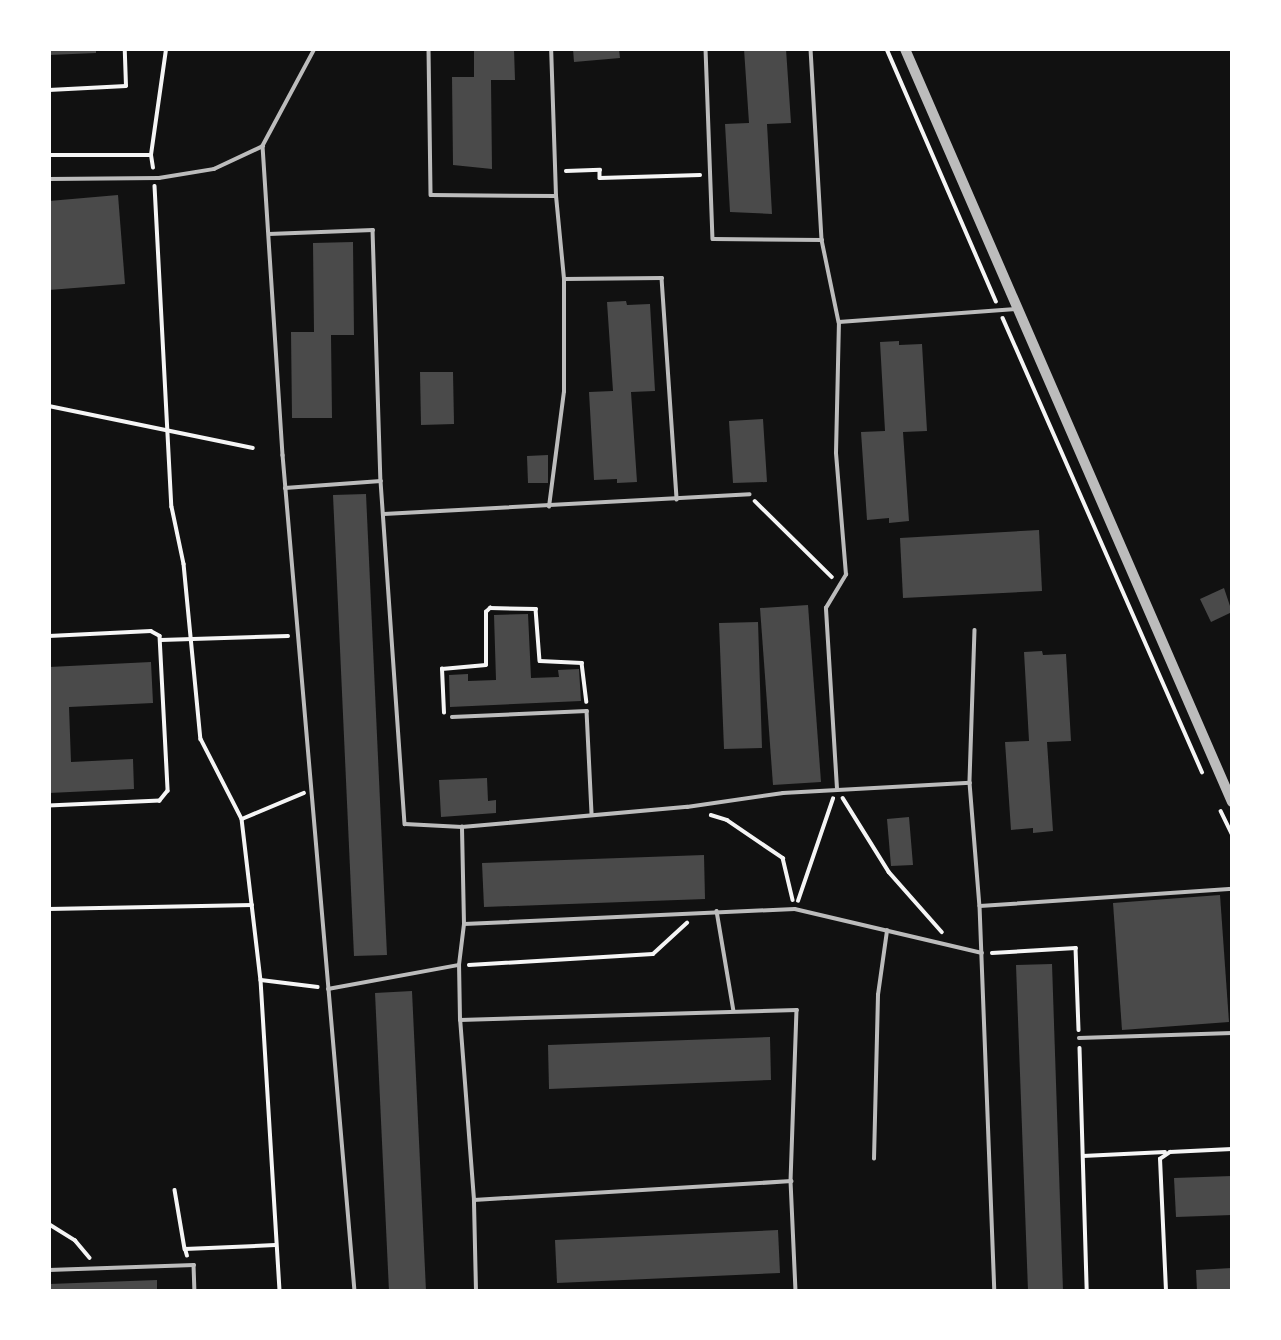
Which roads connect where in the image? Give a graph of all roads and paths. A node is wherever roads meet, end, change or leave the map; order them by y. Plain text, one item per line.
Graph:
1 (125, 49) edge
2 (166, 49) edge
3 (315, 49) edge
4 (429, 49) edge
5 (551, 49) edge
6 (706, 49) edge
7 (811, 49) edge
8 (887, 49) edge
9 (905, 49) edge
10 (49, 90) edge
11 (263, 146) junction
12 (49, 155) edge
13 (151, 155) junction
14 (555, 172) junction
15 (710, 175) junction
16 (155, 178) junction
17 (49, 179) edge
18 (556, 196) junction
19 (269, 234) junction
20 (822, 240) junction
21 (564, 279) junction
22 (1016, 310) junction
23 (1000, 311) junction
24 (839, 323) junction
25 (49, 406) edge
26 (169, 429) junction
27 (253, 448) dead end
28 (381, 481) junction
29 (285, 488) junction
30 (749, 495) joint
31 (677, 500) junction
32 (549, 508) junction
33 (384, 514) junction
34 (832, 577) dead end
35 (975, 630) dead end
36 (49, 636) edge
37 (299, 636) junction
38 (191, 639) junction
39 (161, 640) junction
40 (587, 711) junction
41 (452, 717) joint
42 (1203, 774) dead end
43 (970, 783) junction
44 (313, 789) junction
45 (837, 789) junction
46 (1215, 798) dead end
47 (1232, 802) edge
48 (49, 806) edge
49 (687, 807) junction
50 (592, 816) junction
51 (242, 819) junction
52 (462, 827) junction
53 (1232, 834) edge
54 (1232, 889) edge
55 (252, 905) junction
56 (980, 906) junction
57 (49, 909) edge
58 (796, 909) junction
59 (717, 911) junction
60 (698, 912) junction
61 (464, 924) junction
62 (887, 931) junction
63 (955, 947) junction
64 (982, 953) junction
65 (459, 965) junction
66 (261, 980) junction
67 (328, 989) junction
68 (734, 1011) junction
69 (460, 1020) junction
70 (1232, 1033) edge
71 (1079, 1038) junction
72 (1232, 1149) edge
73 (1170, 1152) junction
74 (1083, 1156) junction
75 (874, 1160) dead end
76 (791, 1181) junction
77 (175, 1190) dead end
78 (474, 1200) junction
79 (49, 1224) edge
80 (276, 1245) junction
81 (185, 1249) junction
82 (188, 1265) junction
83 (97, 1268) junction
84 (49, 1270) edge
85 (195, 1291) edge
86 (280, 1291) edge
87 (355, 1291) edge
88 (476, 1291) edge
89 (796, 1291) edge
90 (995, 1291) edge
91 (1087, 1291) edge
92 (1166, 1291) edge

1 - 10 path
2 - 13 path
3 - 11 lane
4 - 18 lane
5 - 14 lane
6 - 15 lane
7 - 20 lane
8 - 23 path
9 - 22 street
11 - 16 lane
11 - 19 lane
12 - 13 path
13 - 16 path
14 - 15 path
14 - 18 lane
15 - 20 lane
16 - 17 lane
16 - 26 path
18 - 21 lane
19 - 28 lane
19 - 29 lane
20 - 24 lane
21 - 31 lane
21 - 32 lane
22 - 23 lane
22 - 47 street
23 - 24 lane
23 - 42 path
24 - 45 lane
25 - 26 path
26 - 27 path
26 - 38 path
28 - 29 lane
28 - 33 lane
29 - 37 lane
30 - 31 lane
30 - 34 path
31 - 32 lane
32 - 33 lane
33 - 52 lane
35 - 43 lane
36 - 39 path
37 - 38 path
37 - 44 lane
38 - 39 path
38 - 51 path
39 - 48 path
40 - 41 lane
40 - 41 path
40 - 50 lane
43 - 45 lane
43 - 56 lane
44 - 51 path
44 - 67 lane
45 - 49 lane
45 - 58 path
45 - 63 path
46 - 53 path
49 - 50 lane
49 - 58 path
50 - 52 lane
51 - 55 path
52 - 61 lane
54 - 56 lane
55 - 57 path
55 - 66 path
56 - 64 lane
58 - 59 lane
58 - 62 lane
59 - 60 lane
59 - 68 lane
60 - 61 lane
60 - 65 path
61 - 65 lane
62 - 63 lane
62 - 75 lane
63 - 64 lane
64 - 71 path
64 - 90 lane
65 - 67 lane
65 - 69 lane
66 - 67 path
66 - 80 path
67 - 87 lane
68 - 69 lane
68 - 76 lane
69 - 78 lane
70 - 71 lane
71 - 74 path
72 - 73 path
73 - 74 path
73 - 92 path
74 - 91 path
76 - 78 lane
76 - 89 lane
77 - 81 path
78 - 88 lane
79 - 83 path
80 - 81 path
80 - 86 path
81 - 82 path
82 - 83 lane
82 - 85 lane
83 - 84 lane

